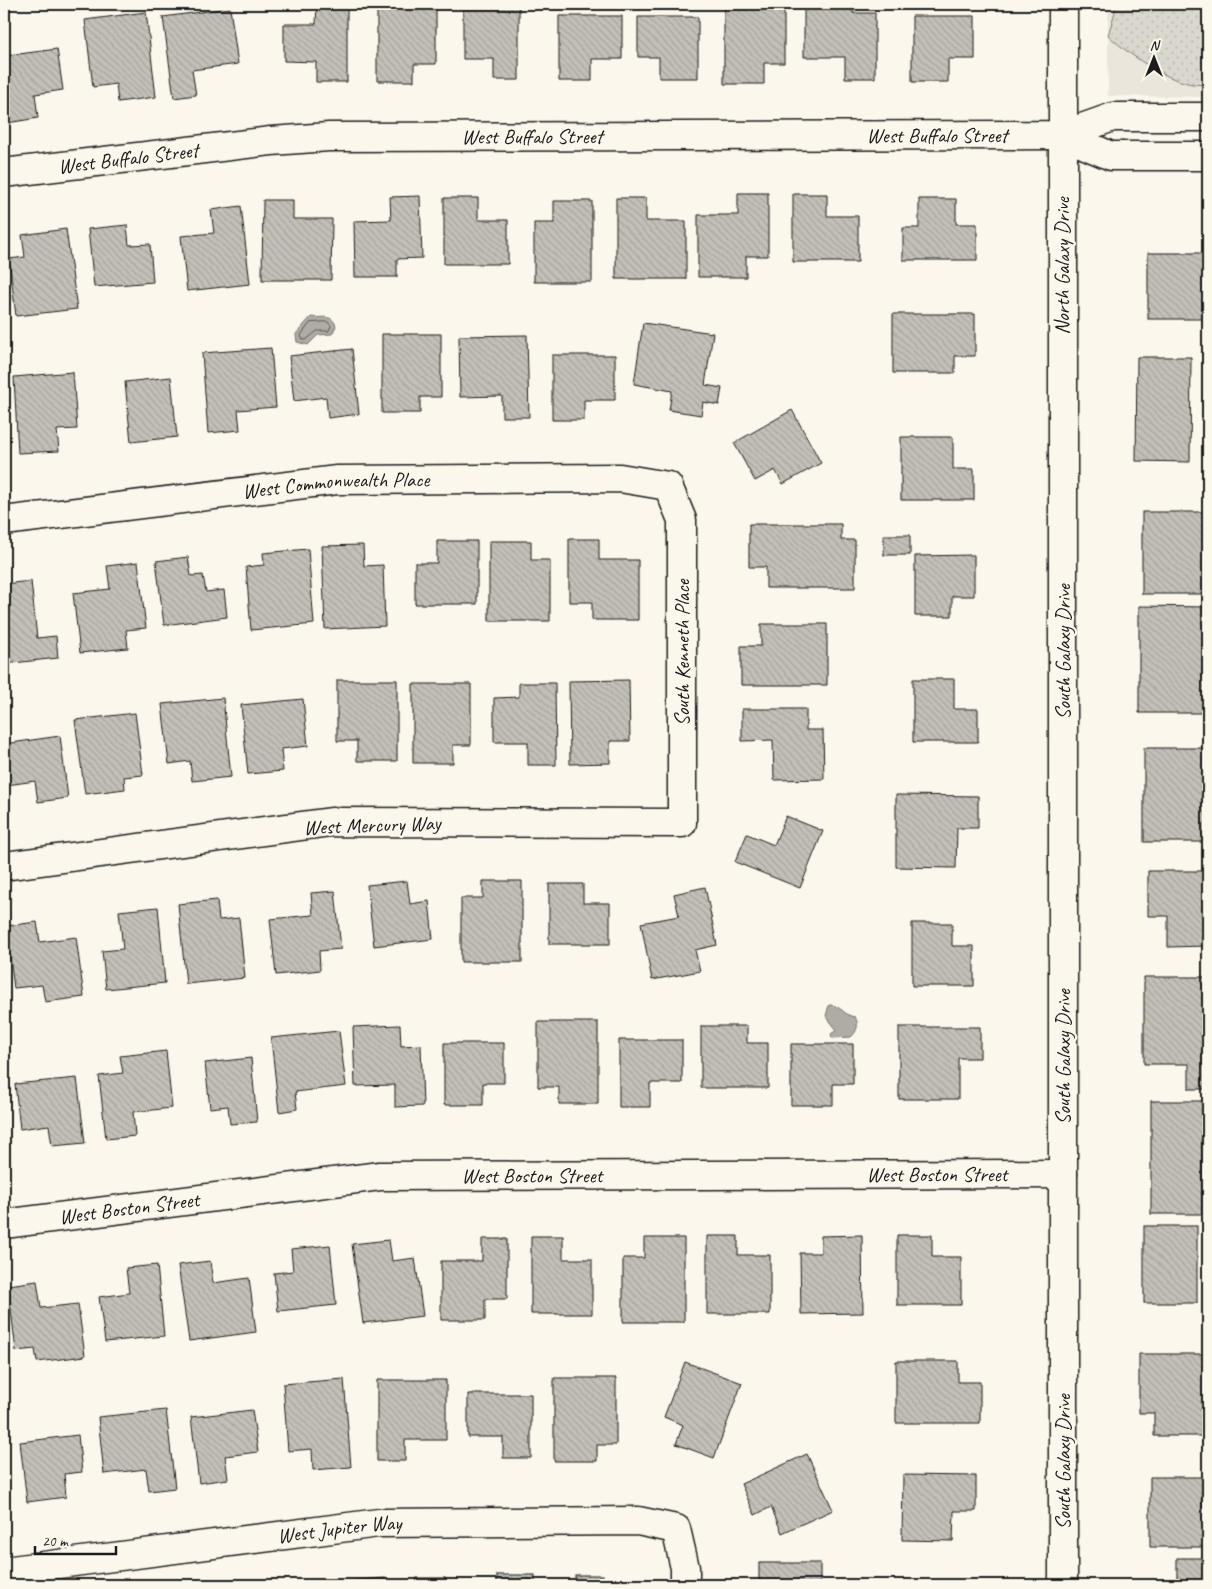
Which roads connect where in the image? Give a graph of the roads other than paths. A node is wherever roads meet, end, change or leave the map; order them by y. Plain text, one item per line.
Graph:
1 (1063, 4) edge
2 (1208, 118) edge
3 (1062, 136) junction
4 (1208, 156) edge
5 (4, 173) edge
6 (668, 486) joint
7 (4, 521) edge
8 (1062, 529) joint
9 (682, 822) joint
10 (4, 866) edge
11 (1063, 1174) junction
12 (4, 1224) edge
13 (4, 1571) edge
14 (686, 1585) edge
15 (1063, 1585) edge

1 - 3 street, North Galaxy Drive
2 - 3 street
3 - 4 street
3 - 5 street, West Buffalo Street
3 - 8 street, North Galaxy Drive
6 - 7 street, West Commonwealth Place
6 - 9 street, South Kenneth Place
8 - 11 street, South Galaxy Drive
9 - 10 street, West Mercury Way
11 - 12 street, West Boston Street
11 - 15 street, South Galaxy Drive
13 - 14 street, West Jupiter Way

